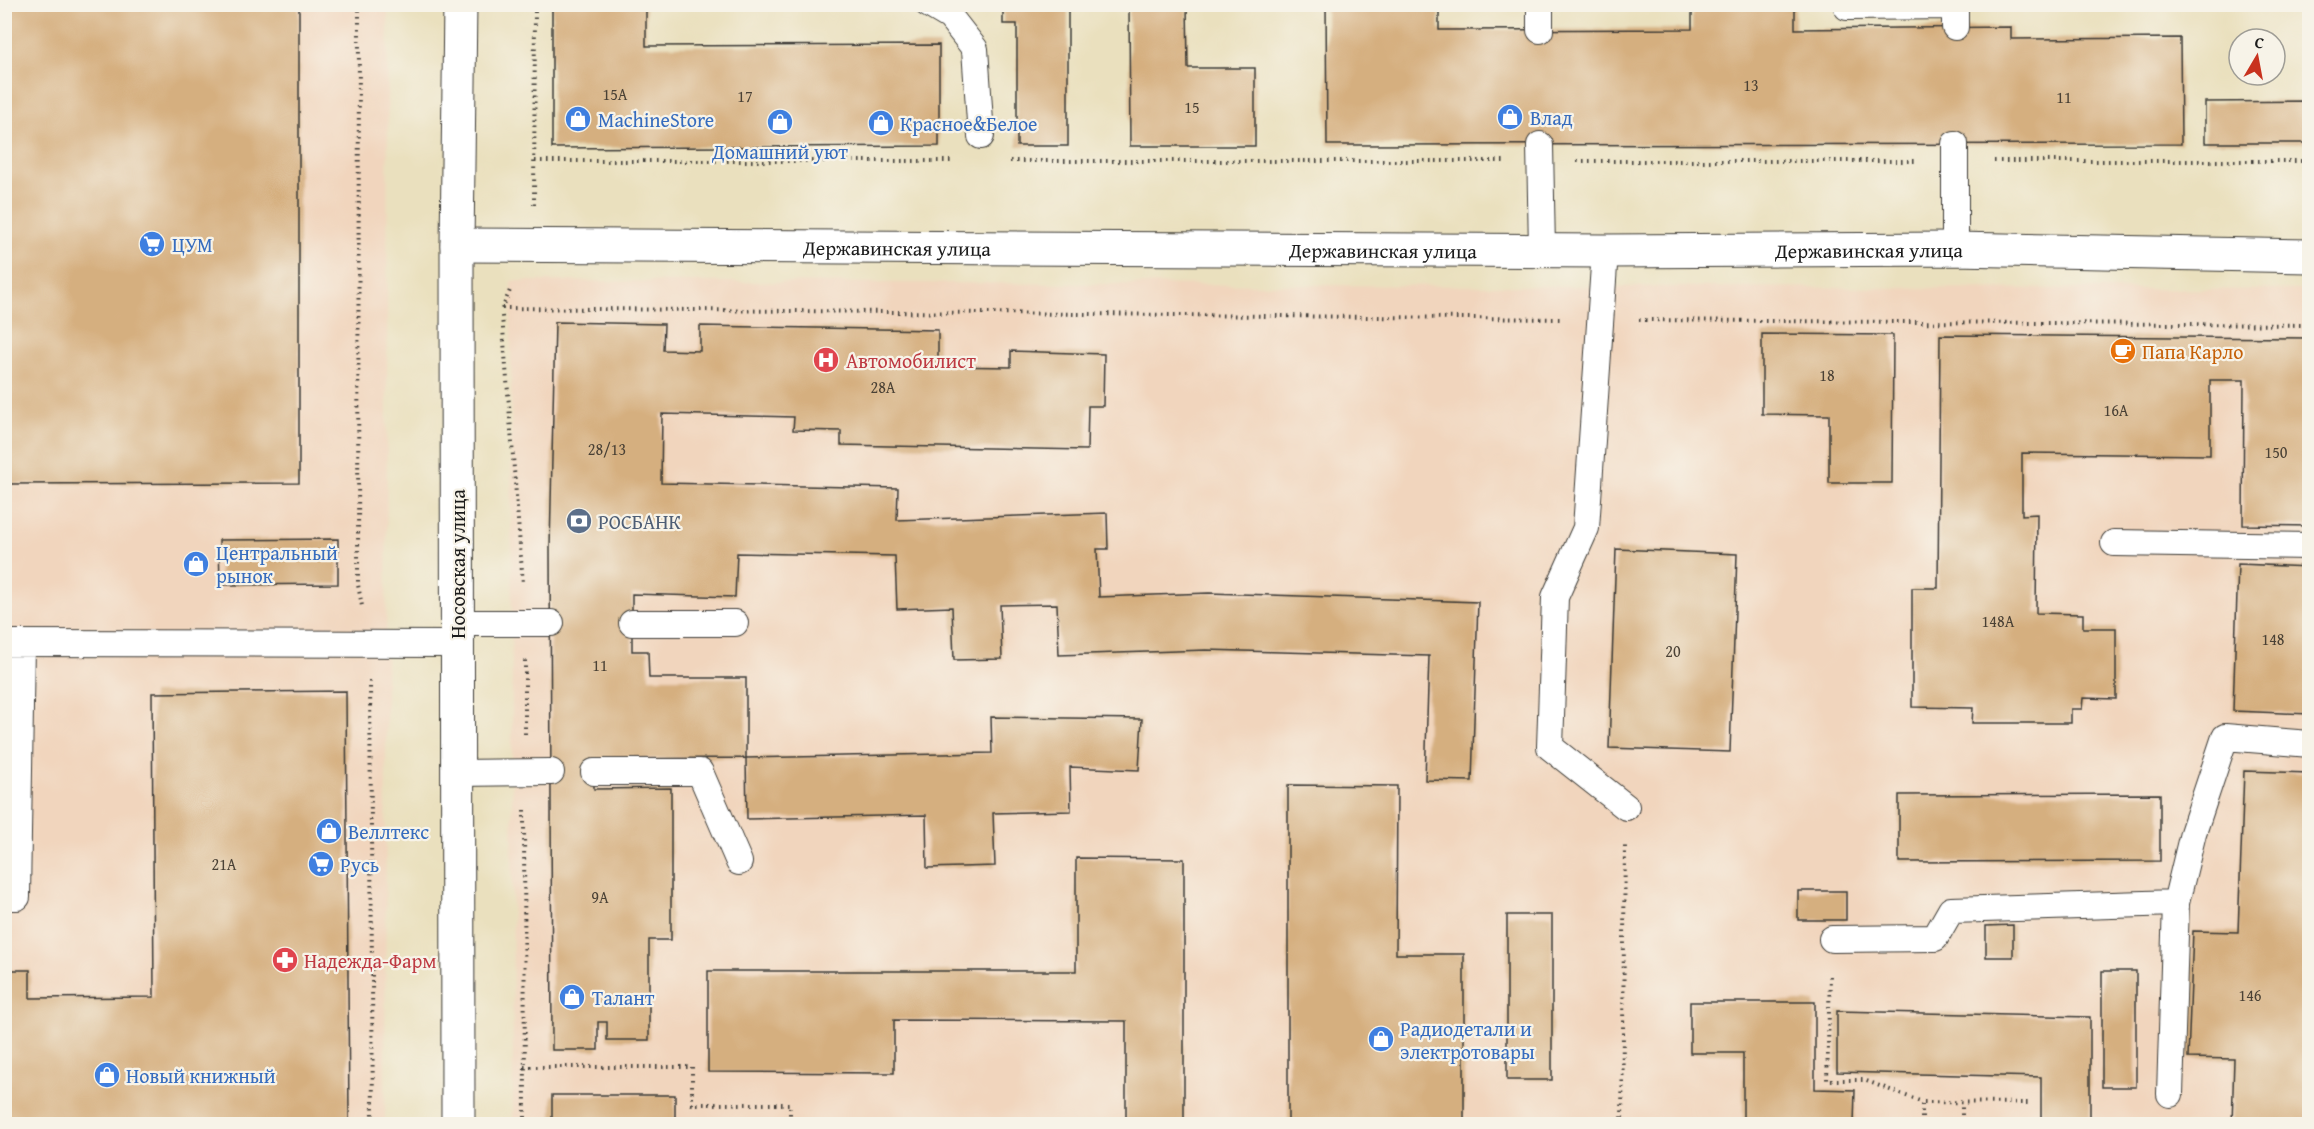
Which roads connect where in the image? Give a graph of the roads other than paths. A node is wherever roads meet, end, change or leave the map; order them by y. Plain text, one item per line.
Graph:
1 (460, 4) edge
2 (928, 4) edge
3 (1540, 4) edge
4 (1847, 4) edge
5 (1955, 27) dead end
6 (1540, 30) dead end
7 (981, 136) dead end
8 (1540, 153) road end
9 (1955, 153) road end
10 (457, 245) junction
11 (1955, 249) junction
12 (1542, 250) junction
13 (1605, 251) junction
14 (2310, 256) edge
15 (2114, 543) dead end
16 (2310, 546) edge
17 (538, 623) road end
18 (632, 623) dead end
19 (735, 623) dead end
20 (457, 634) junction
21 (13, 644) edge
22 (2310, 744) edge
23 (551, 772) dead end
24 (594, 772) dead end
25 (457, 773) junction
26 (1626, 807) road end
27 (739, 862) dead end
28 (4, 897) edge
29 (2176, 903) junction
30 (1832, 939) road end
31 (2170, 1094) dead end
32 (458, 1125) edge

1 - 10 street, Носовская улица
2 - 7 lane
3 - 6 lane
4 - 5 lane
8 - 12 lane
9 - 11 lane
10 - 12 street, Державинская улица
10 - 20 street, Носовская улица
11 - 13 street, Державинская улица
11 - 14 street, Державинская улица
12 - 13 street, Державинская улица
13 - 26 lane
15 - 16 lane
17 - 20 lane
18 - 19 lane
20 - 21 lane
20 - 25 street, Носовская улица
21 - 28 lane
22 - 29 lane
23 - 25 lane
24 - 27 lane
25 - 32 street, Носовская улица
29 - 30 lane
29 - 31 lane

